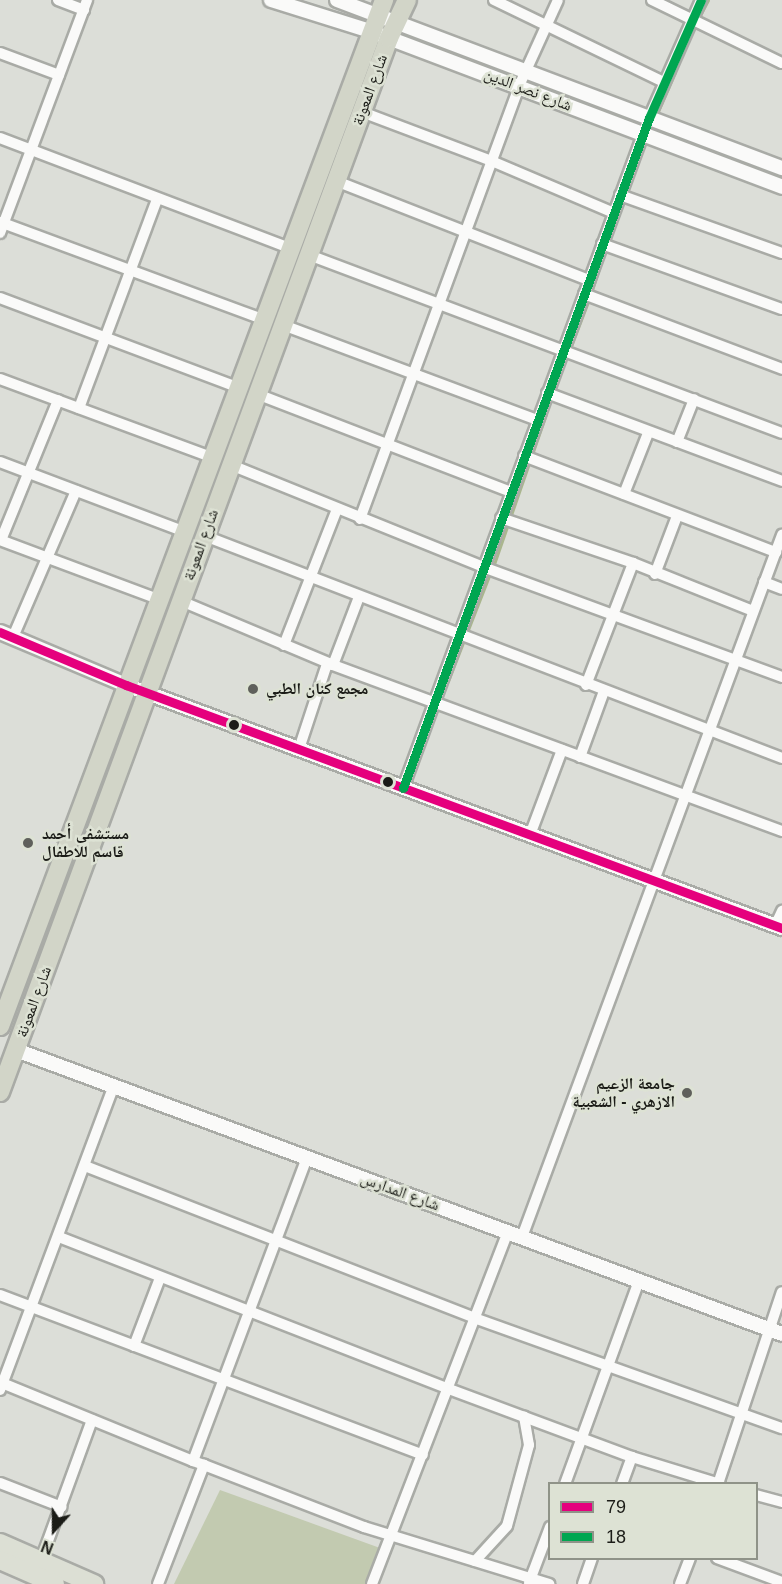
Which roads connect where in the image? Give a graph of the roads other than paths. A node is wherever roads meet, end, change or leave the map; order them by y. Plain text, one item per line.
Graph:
1 (58, 0) edge
2 (271, 0) edge
3 (338, 0) edge
4 (407, 0) edge
5 (494, 0) edge
6 (558, 0) edge
7 (652, 0) edge
8 (701, 0) edge
9 (85, 5) edge
10 (377, 16) edge
11 (692, 20) junction
12 (548, 24) junction
13 (393, 31) junction
14 (0, 53) edge
15 (782, 63) edge
16 (527, 72) junction
17 (59, 75) junction
18 (664, 82) junction
19 (519, 86) junction
20 (362, 112) junction
21 (649, 118) junction
22 (643, 134) junction
23 (0, 138) edge
24 (31, 150) junction
25 (494, 162) junction
26 (782, 168) edge
27 (336, 181) junction
28 (782, 187) edge
29 (620, 195) junction
30 (157, 199) junction
31 (614, 213) junction
32 (1, 226) edge
33 (465, 230) junction
34 (602, 244) junction
35 (289, 248) junction
36 (782, 253) edge
37 (309, 255) junction
38 (132, 270) junction
39 (589, 280) junction
40 (584, 294) junction
41 (0, 298) edge
42 (438, 303) junction
43 (782, 309) edge
44 (262, 319) junction
45 (283, 325) junction
46 (105, 338) junction
47 (563, 350) junction
48 (782, 369) edge
49 (411, 374) junction
50 (0, 379) edge
51 (237, 387) junction
52 (547, 393) junction
53 (257, 394) junction
54 (694, 399) junction
55 (58, 400) junction
56 (79, 408) junction
57 (537, 420) junction
58 (648, 433) junction
59 (782, 433) edge
60 (677, 442) junction
61 (387, 447) junction
62 (524, 456) junction
63 (211, 457) junction
64 (0, 462) edge
65 (231, 465) junction
66 (28, 473) junction
67 (782, 481) edge
68 (76, 491) junction
69 (511, 492) junction
70 (624, 494) junction
71 (337, 509) junction
72 (678, 516) junction
73 (501, 518) junction
74 (360, 519) junction
75 (183, 531) junction
76 (782, 535) edge
77 (205, 536) junction
78 (1, 540) edge
79 (776, 552) junction
80 (49, 560) junction
81 (633, 563) junction
82 (483, 567) junction
83 (655, 574) junction
84 (312, 578) junction
85 (764, 582) junction
86 (782, 589) edge
87 (360, 597) junction
88 (158, 599) junction
89 (181, 601) junction
90 (753, 611) junction
91 (613, 615) junction
92 (6, 634) edge
93 (458, 634) junction
94 (284, 645) junction
95 (735, 660) junction
96 (333, 665) junction
97 (782, 677) edge
98 (126, 685) junction
99 (586, 685) junction
100 (604, 691) junction
101 (147, 692) junction
102 (435, 704) junction
103 (709, 731) junction
104 (299, 749) junction
105 (562, 750) junction
106 (580, 757) junction
107 (782, 758) edge
108 (403, 788) junction
109 (684, 795) junction
110 (782, 831) edge
111 (530, 835) junction
112 (653, 880) junction
113 (782, 911) edge
114 (779, 927) edge
115 (0, 1026) edge
116 (16, 1050) junction
117 (114, 1085) junction
118 (0, 1092) edge
119 (307, 1157) junction
120 (85, 1166) junction
121 (508, 1232) junction
122 (59, 1237) junction
123 (522, 1237) junction
124 (276, 1239) junction
125 (159, 1278) junction
126 (638, 1283) junction
127 (782, 1292) edge
128 (0, 1295) edge
129 (30, 1306) junction
130 (249, 1313) junction
131 (477, 1319) junction
132 (777, 1332) edge
133 (134, 1346) junction
134 (610, 1366) junction
135 (224, 1381) junction
136 (1, 1387) edge
137 (449, 1389) junction
138 (742, 1412) junction
139 (524, 1416) junction
140 (92, 1420) junction
141 (782, 1428) edge
142 (582, 1438) junction
143 (423, 1455) junction
144 (632, 1457) junction
145 (193, 1461) junction
146 (204, 1465) junction
147 (566, 1482) edge
148 (623, 1482) edge
149 (716, 1482) edge
150 (719, 1482) edge
151 (0, 1483) edge
152 (758, 1496) edge
153 (782, 1502) edge
154 (62, 1507) junction
155 (548, 1530) edge
156 (392, 1534) junction
157 (0, 1543) edge
158 (0, 1560) edge
159 (41, 1560) junction
160 (591, 1560) edge
161 (689, 1560) edge
162 (722, 1560) edge
163 (475, 1561) junction
164 (530, 1581) edge
165 (776, 1582) edge
166 (55, 1584) edge
167 (94, 1584) edge
168 (158, 1584) edge
169 (372, 1584) edge
170 (549, 1584) edge
171 (582, 1584) edge
172 (680, 1584) edge

1 - 9 street
2 - 10 street, شارع نصر الدين
3 - 10 street, شارع نصر الدين
4 - 13 highway, شارع المعونة
5 - 12 street
6 - 12 street
7 - 11 street
8 - 11 street
9 - 17 street
10 - 13 street, شارع نصر الدين
10 - 35 highway, شارع المعونة
11 - 15 street
11 - 18 street
12 - 16 street
12 - 18 street
13 - 16 street, شارع نصر الدين
13 - 19 street, شارع نصر الدين
13 - 20 highway, شارع المعونة
14 - 17 street
16 - 19 street
16 - 21 street, شارع نصر الدين
17 - 24 street
18 - 21 street
19 - 22 street, شارع نصر الدين
19 - 25 street
20 - 25 street
20 - 27 highway, شارع المعونة
21 - 22 street
21 - 26 street, شارع نصر الدين
22 - 28 street, شارع نصر الدين
22 - 29 street
23 - 24 street
24 - 30 street
24 - 32 street
25 - 31 street
25 - 33 street
27 - 33 street
27 - 37 highway, شارع المعونة
29 - 31 street
29 - 36 street
30 - 35 street
30 - 38 street
31 - 34 street
32 - 38 street
33 - 39 street
33 - 42 street
34 - 39 street
34 - 43 street
35 - 44 highway, شارع المعونة
37 - 42 street
37 - 45 highway, شارع المعونة
38 - 44 street
38 - 46 street
39 - 40 street
40 - 47 street
40 - 48 street
41 - 46 street
42 - 47 street
42 - 49 street
44 - 51 highway, شارع المعونة
45 - 49 street
45 - 53 highway, شارع المعونة
46 - 51 street
46 - 56 street
47 - 52 street
47 - 54 street
49 - 57 street
49 - 61 street
50 - 55 street
51 - 63 highway, شارع المعونة
52 - 57 street
52 - 58 street
53 - 61 street
53 - 65 highway, شارع المعونة
54 - 59 street
54 - 60 street
55 - 56 street
55 - 66 street
56 - 63 street
57 - 62 street
58 - 60 street
58 - 70 street
60 - 67 street
61 - 69 street
61 - 74 street
62 - 69 street
62 - 70 street
63 - 75 highway, شارع المعونة
64 - 66 street
65 - 71 street
65 - 77 highway, شارع المعونة
66 - 68 street
66 - 78 street
68 - 75 street
68 - 80 street
69 - 73 street
70 - 72 street
71 - 74 street
71 - 84 street
72 - 79 street
72 - 83 street
73 - 81 street
73 - 82 street
74 - 82 street
75 - 88 highway, شارع المعونة
76 - 79 street
77 - 84 street
77 - 89 highway, شارع المعونة
78 - 80 street
79 - 85 street
80 - 88 street
80 - 92 street
81 - 83 street
81 - 91 street
82 - 91 street
82 - 93 street
83 - 90 street
84 - 87 street
84 - 94 street
85 - 86 street
85 - 90 street
87 - 93 street
87 - 96 street
88 - 98 highway, شارع المعونة
89 - 94 street
89 - 101 highway, شارع المعونة
90 - 95 street
91 - 95 street
91 - 99 street
92 - 98 street
93 - 99 street
93 - 102 street
94 - 96 street
95 - 97 street
95 - 103 street
96 - 102 street
96 - 104 street
98 - 101 street
98 - 115 highway, شارع المعونة
99 - 100 street
100 - 103 street
100 - 106 street
101 - 104 street
101 - 116 highway, شارع المعونة
102 - 105 street
102 - 108 street
103 - 107 street
103 - 109 street
104 - 108 street
105 - 106 street
105 - 111 street
106 - 109 street
108 - 111 street
109 - 110 street
109 - 112 street
111 - 112 street
112 - 114 street
112 - 123 street
113 - 114 street
116 - 117 street, شارع المدارس
116 - 118 highway, شارع المعونة
117 - 119 street, شارع المدارس
117 - 120 street
119 - 121 street, شارع المدارس
119 - 124 street
120 - 122 street
120 - 124 street
121 - 123 street, شارع المدارس
121 - 131 street
122 - 125 street
122 - 129 street
123 - 126 street, شارع المدارس
124 - 130 street
124 - 131 street
125 - 130 street
125 - 133 street
126 - 132 street, شارع المدارس
126 - 134 street
127 - 132 street
128 - 129 street
129 - 133 street
129 - 136 street
130 - 135 street
130 - 137 street
131 - 134 street
131 - 137 street
132 - 138 street
133 - 135 street
134 - 138 street
134 - 142 street
135 - 143 street
135 - 145 street
136 - 140 street
137 - 139 street
137 - 143 street
138 - 141 street
138 - 150 street
139 - 142 street
139 - 163 street
140 - 145 street
140 - 154 street
142 - 144 street
142 - 147 street
143 - 156 street
144 - 148 street
144 - 149 street
145 - 146 street
146 - 156 street
146 - 168 street
151 - 154 street
152 - 153 street
154 - 159 street
155 - 164 street
156 - 163 street
156 - 169 street
157 - 159 main road
158 - 166 main road
159 - 167 main road
160 - 171 street
161 - 172 street
162 - 165 street
163 - 164 street
164 - 170 street

